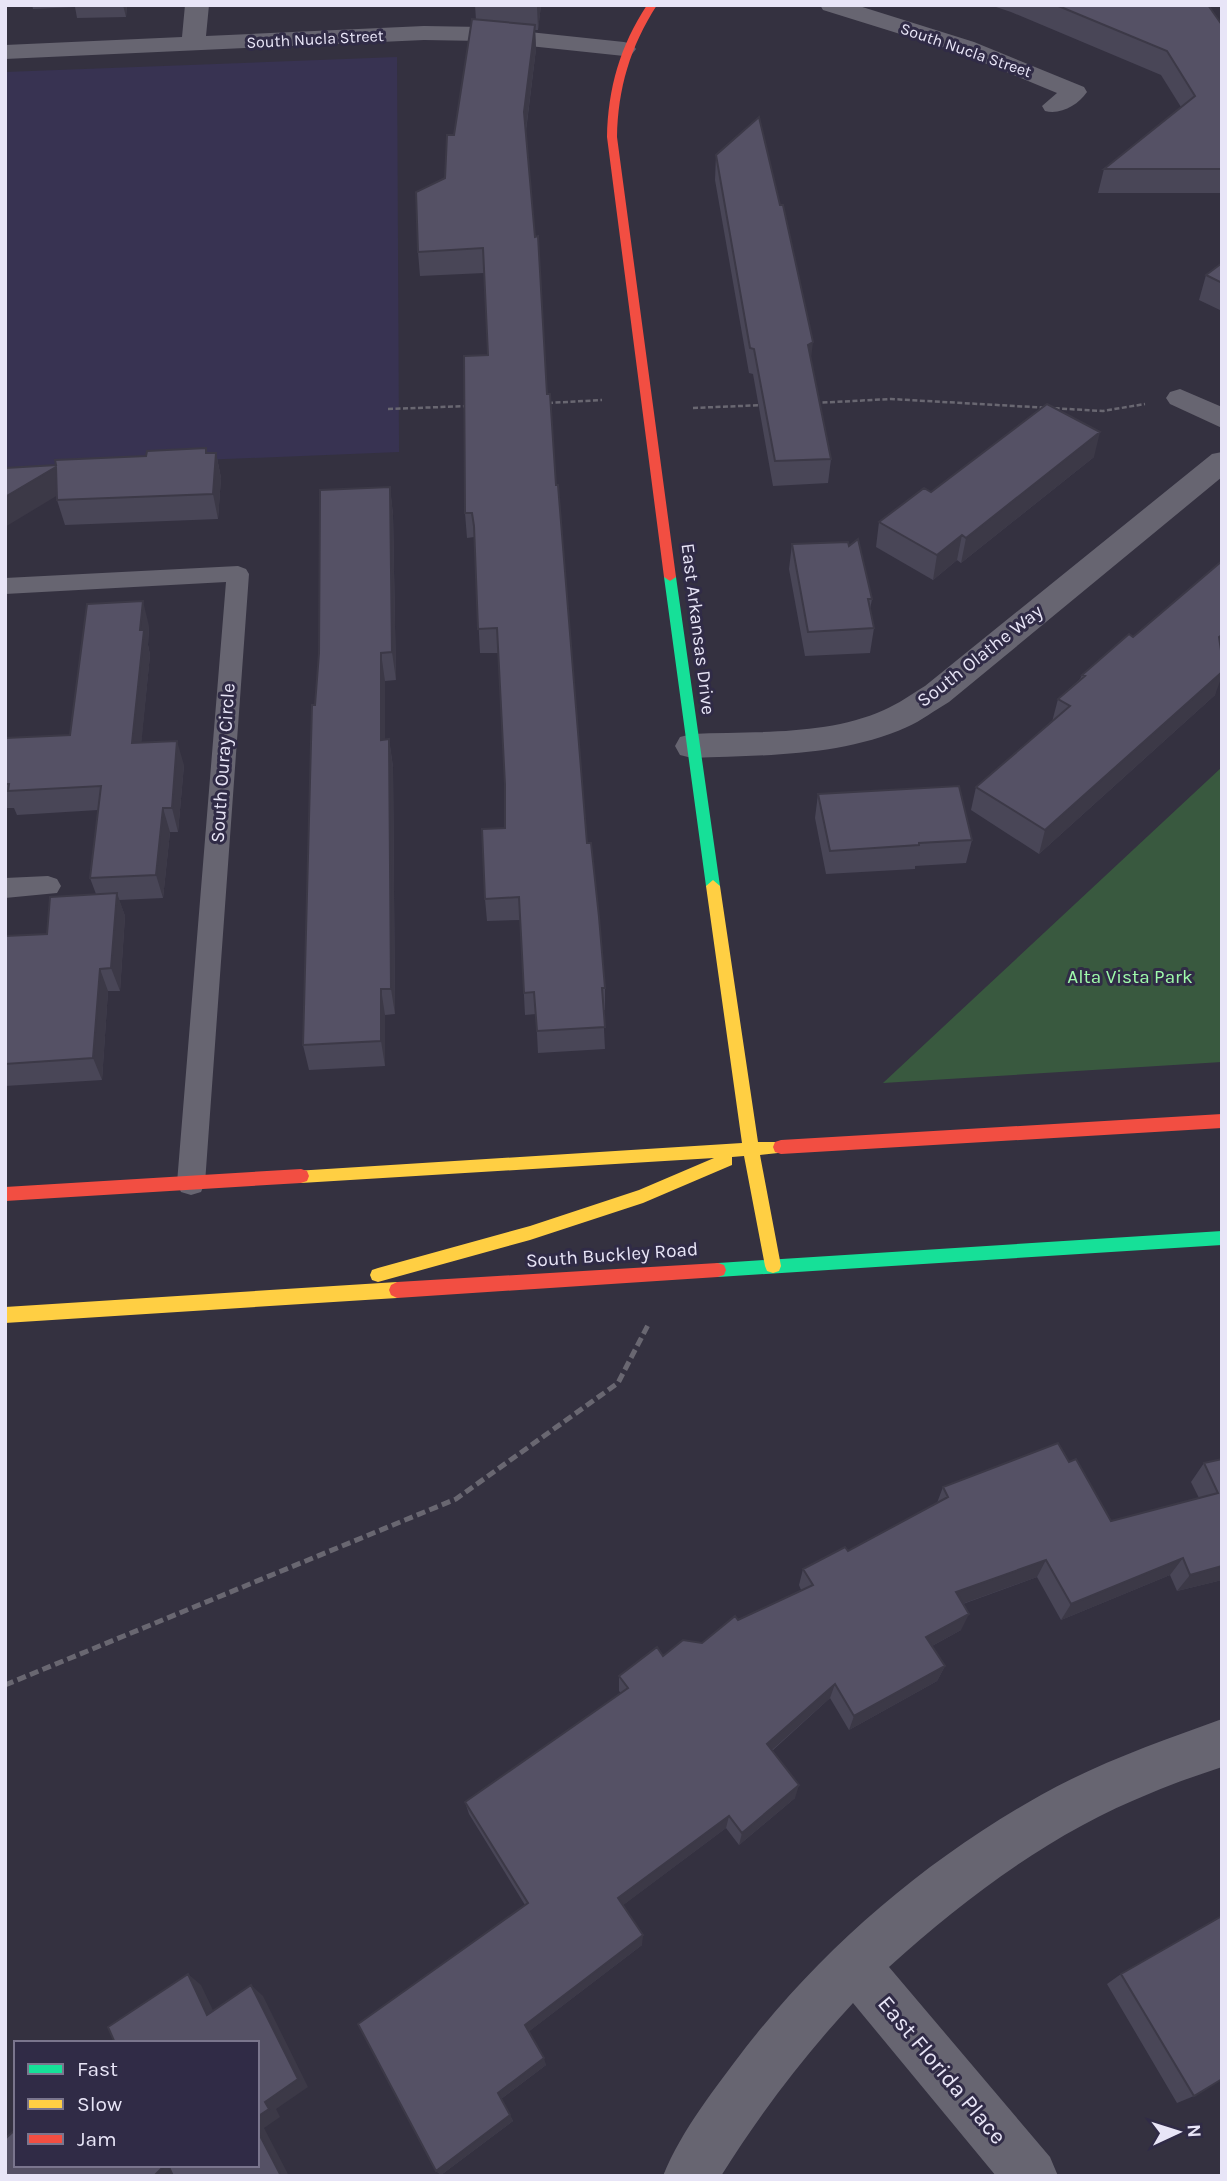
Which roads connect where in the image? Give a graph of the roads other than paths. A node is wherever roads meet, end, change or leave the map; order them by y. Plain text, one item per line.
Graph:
1 (197, 5) edge
2 (652, 5) edge
3 (831, 5) edge
4 (192, 45) junction
5 (624, 50) junction
6 (5, 51) edge
7 (1054, 106) dead end
8 (1180, 397) road end
9 (1222, 419) edge
10 (1222, 461) edge
11 (5, 586) edge
12 (692, 746) junction
13 (48, 886) dead end
14 (5, 888) edge
15 (1222, 1121) edge
16 (751, 1149) junction
17 (191, 1183) junction
18 (56, 1191) junction
19 (5, 1194) edge
20 (5, 1205) edge
21 (1222, 1238) edge
22 (773, 1266) junction
23 (299, 1296) junction
24 (5, 1315) edge
25 (1222, 1743) edge
26 (853, 1964) junction
27 (690, 2176) edge
28 (1031, 2176) edge

1 - 4 street
2 - 5 main road, East Arkansas Drive
3 - 7 street, South Nucla Street
4 - 5 street, South Nucla Street
4 - 6 street, South Nucla Street
5 - 12 main road, East Arkansas Drive
8 - 9 street
10 - 12 street, South Olathe Way
11 - 17 lane, South Ouray Circle
12 - 16 main road, East Arkansas Drive
13 - 14 lane
15 - 16 main road
16 - 17 main road
16 - 22 main road, East Arkansas Drive
16 - 23 main road
17 - 18 main road
18 - 19 main road
18 - 20 main road
21 - 22 main road, South Buckley Road
22 - 23 main road, South Buckley Road
23 - 24 main road, South Buckley Road
25 - 26 street
26 - 27 street
26 - 28 street, East Florida Place

